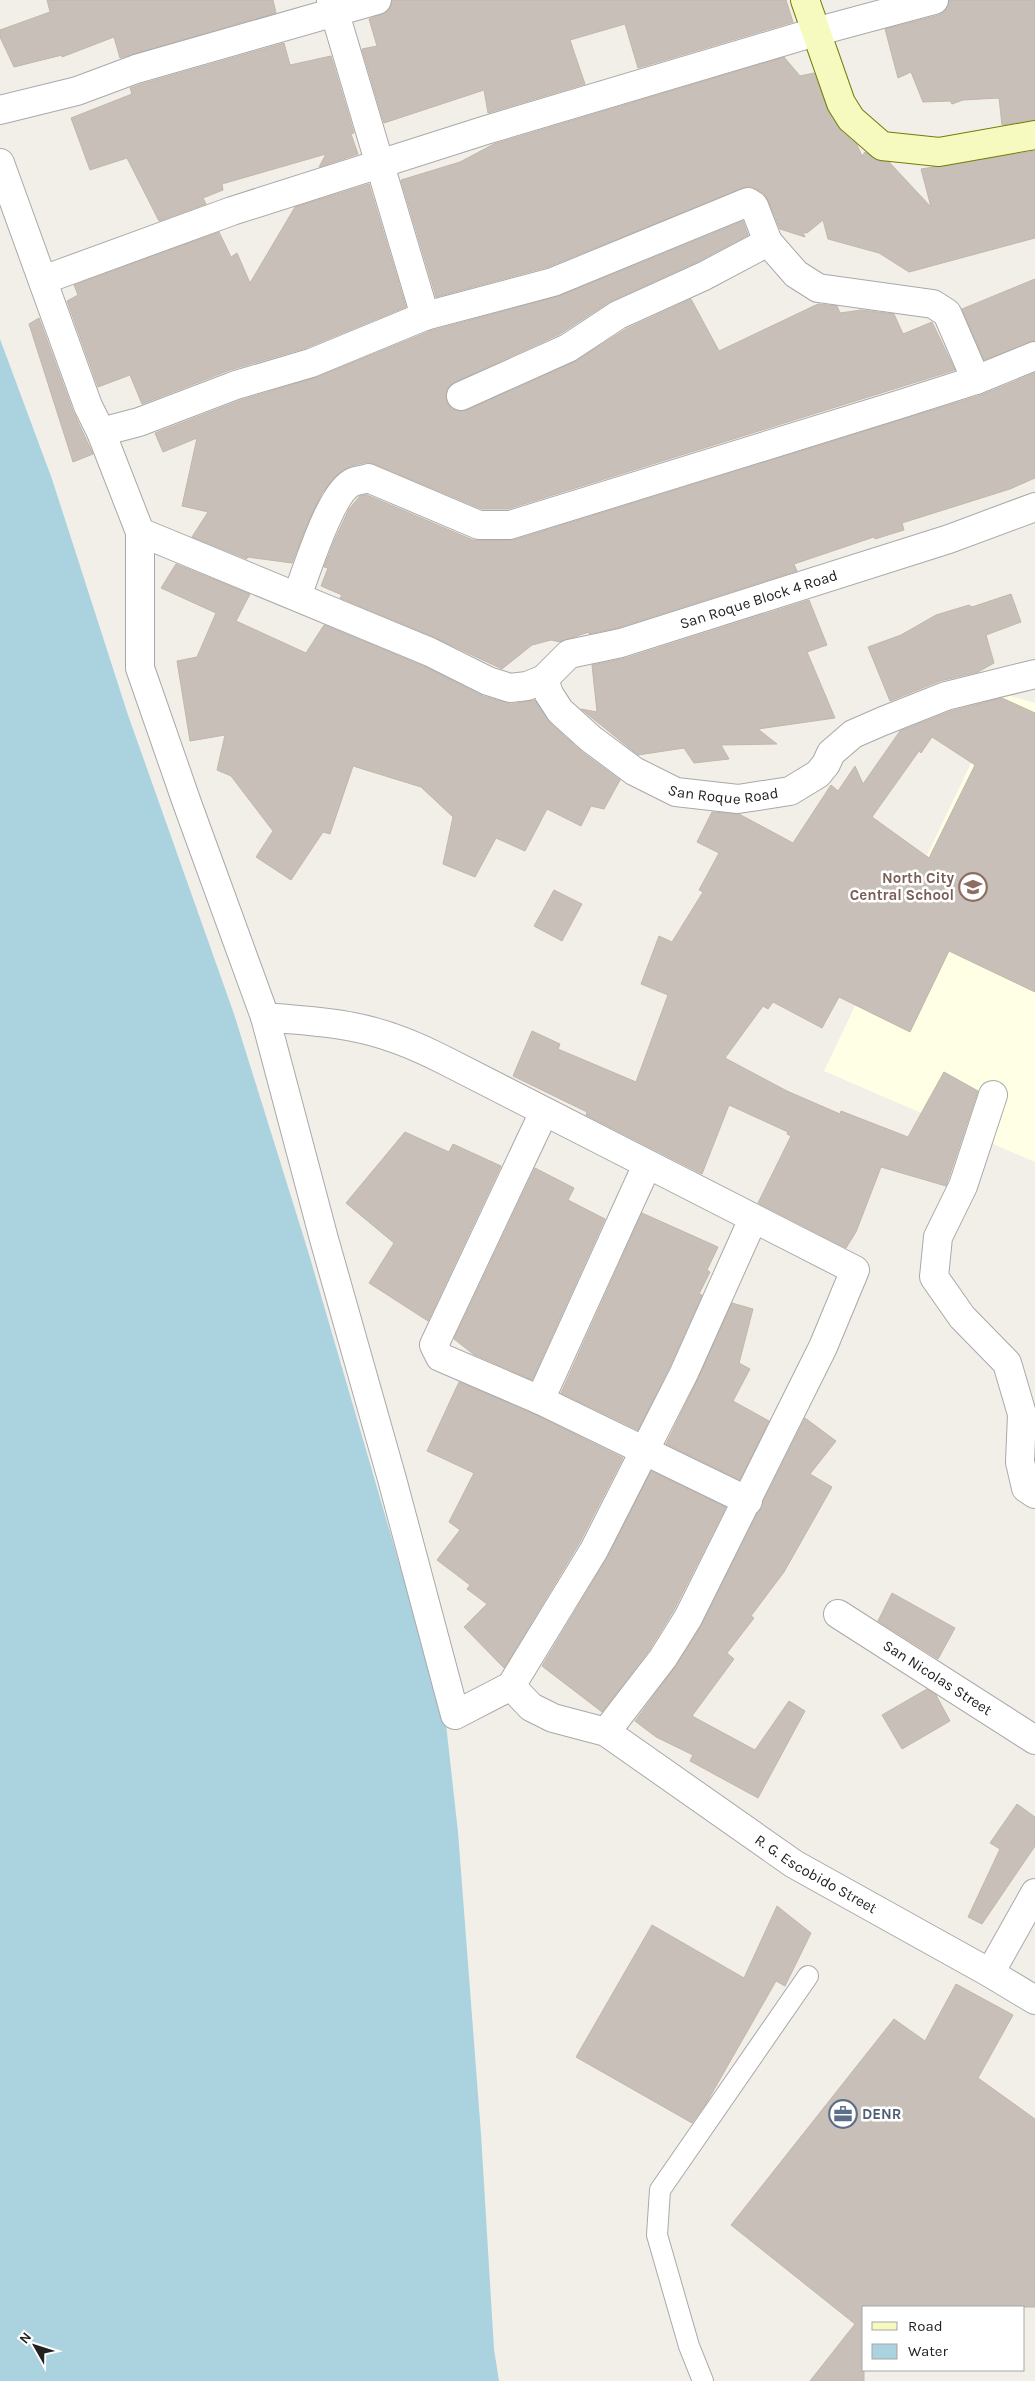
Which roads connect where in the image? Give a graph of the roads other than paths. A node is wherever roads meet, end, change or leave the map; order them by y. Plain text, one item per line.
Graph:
1 (377, 0) edge
2 (805, 0) edge
3 (934, 0) edge
4 (333, 6) edge
5 (815, 32) junction
6 (0, 110) edge
7 (1035, 136) edge
8 (0, 163) edge
9 (379, 166) junction
10 (768, 242) junction
11 (43, 280) junction
12 (425, 316) junction
13 (1035, 356) edge
14 (976, 380) junction
15 (461, 396) dead end
16 (101, 432) junction
17 (1035, 507) edge
18 (140, 532) junction
19 (297, 596) junction
20 (1035, 674) edge
21 (544, 679) junction
22 (265, 1017) junction
23 (993, 1095) dead end
24 (544, 1112) junction
25 (647, 1165) junction
26 (753, 1219) junction
27 (540, 1400) junction
28 (644, 1450) junction
29 (1035, 1494) edge
30 (748, 1501) junction
31 (838, 1614) dead end
32 (511, 1686) junction
33 (606, 1732) junction
34 (1035, 1740) edge
35 (1035, 1893) edge
36 (990, 1973) junction
37 (808, 1976) dead end
38 (1035, 2000) edge
39 (703, 2381) edge

1 - 4 street
2 - 5 street
3 - 5 street
4 - 6 street
4 - 9 street
5 - 7 street
5 - 9 street
8 - 11 street
9 - 11 street
9 - 12 street
10 - 12 street
10 - 14 street
10 - 15 street
11 - 16 street
12 - 16 street
13 - 14 street
14 - 19 street
16 - 18 street
17 - 21 street, San Roque Block 4 Road
18 - 19 street, San Roque Block 4 Road
18 - 22 street
19 - 21 street, San Roque Block 4 Road
20 - 21 street, San Roque Road
22 - 24 street
22 - 32 street
23 - 29 street
24 - 25 street
24 - 27 street
25 - 26 street
25 - 27 street
26 - 28 street
26 - 30 street
27 - 28 street
28 - 30 street
28 - 32 street
30 - 33 street
31 - 34 street, San Nicolas Street
32 - 33 street
33 - 36 street, R. G. Escobido Street
35 - 36 street
36 - 38 street, R. G. Escobido Street
37 - 39 lane

